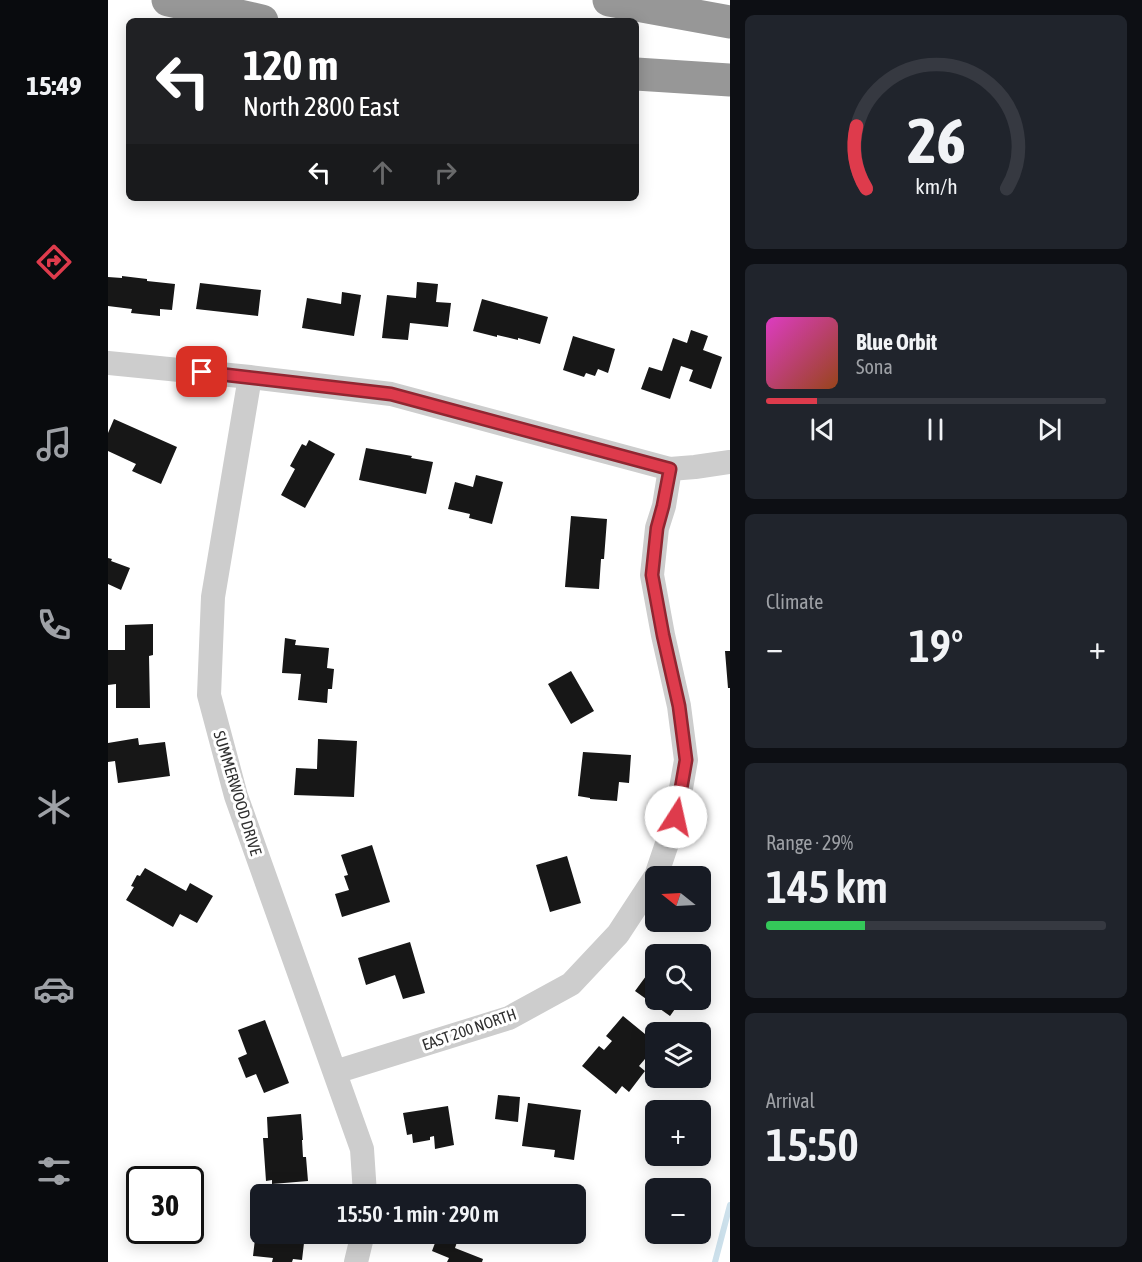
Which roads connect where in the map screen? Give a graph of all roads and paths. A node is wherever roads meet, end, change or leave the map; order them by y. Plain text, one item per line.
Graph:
1 (168, 0) edge
2 (609, 0) edge
3 (249, 18) edge
4 (729, 22) edge
5 (639, 74) edge
6 (729, 80) edge
7 (108, 363) edge
8 (250, 377) junction
9 (729, 462) edge
10 (670, 469) junction
11 (659, 866) edge
12 (645, 893) edge
13 (335, 1072) junction
14 (364, 1184) edge
15 (360, 1244) edge
16 (356, 1262) edge

1 - 3 highway
2 - 4 highway
5 - 6 highway
7 - 8 street
8 - 10 street
8 - 13 street, SUMMERWOOD DRIVE
9 - 10 street
10 - 11 street, EAST 200 NORTH
12 - 13 street, EAST 200 NORTH
13 - 14 street, SUMMERWOOD DRIVE
15 - 16 street

